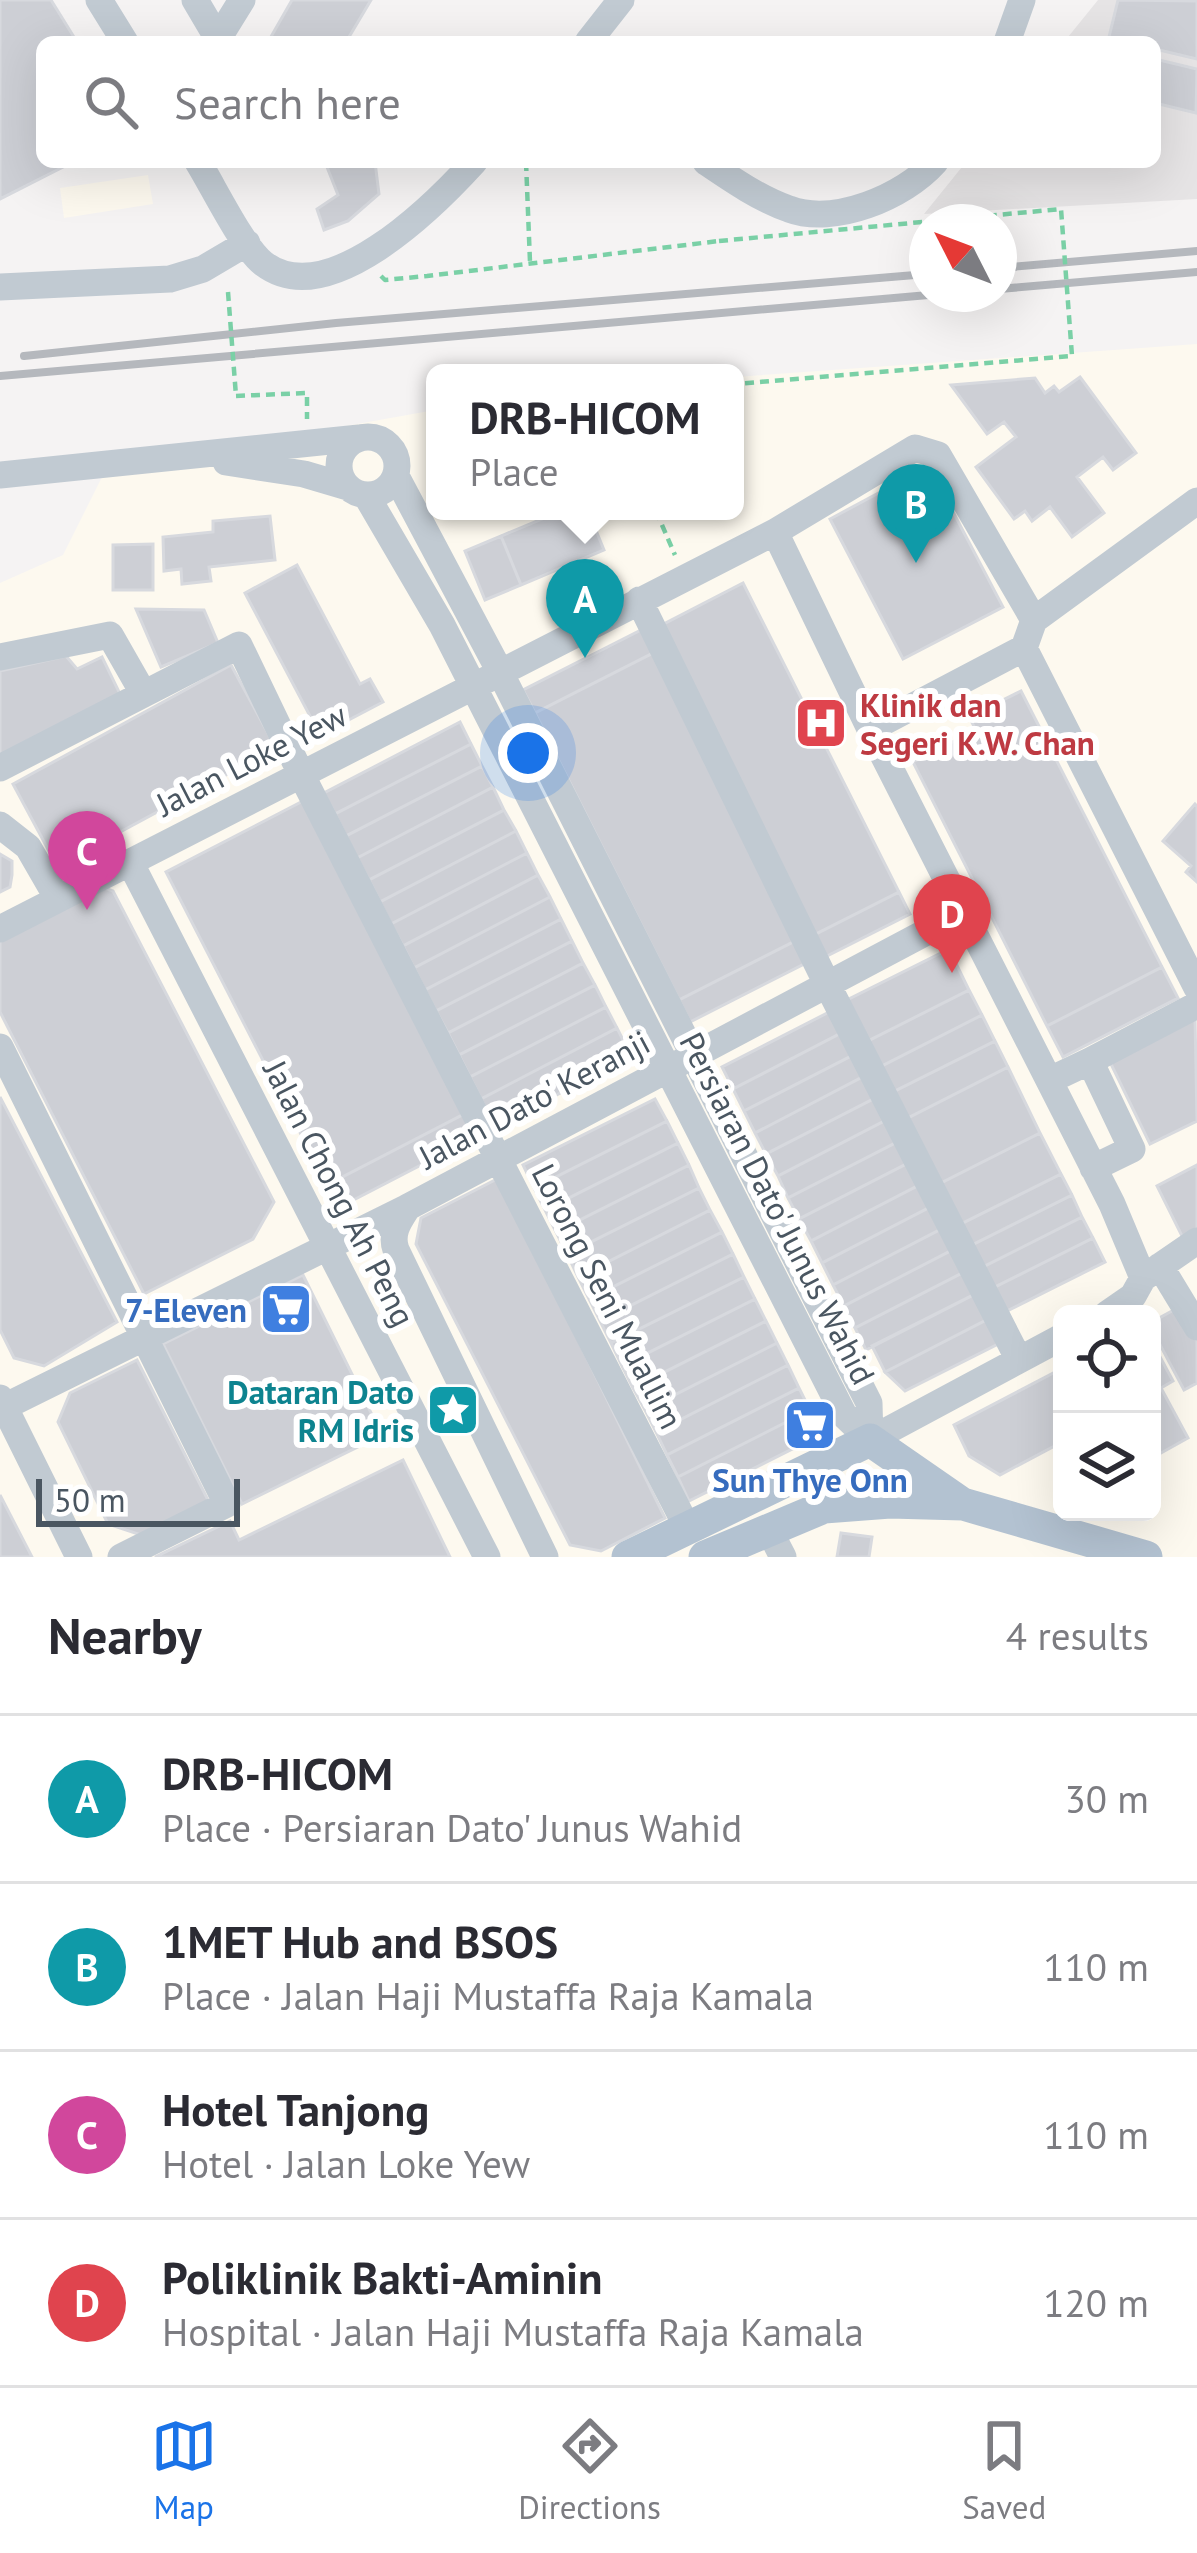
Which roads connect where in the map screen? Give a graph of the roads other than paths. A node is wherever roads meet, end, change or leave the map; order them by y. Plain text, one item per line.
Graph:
1 (100, 0) edge
2 (195, 0) edge
3 (242, 0) edge
4 (621, 0) edge
5 (1022, 0) edge
6 (121, 36) edge
7 (214, 36) edge
8 (220, 36) edge
9 (593, 36) edge
10 (1008, 36) edge
11 (202, 168) edge
12 (469, 168) edge
13 (716, 168) edge
14 (927, 168) edge
15 (248, 243) junction
16 (0, 287) edge
17 (358, 438) junction
18 (198, 456) junction
19 (0, 475) edge
20 (396, 476) junction
21 (357, 491) junction
22 (1197, 501) edge
23 (775, 532) junction
24 (639, 600) junction
25 (1034, 620) junction
26 (1024, 648) junction
27 (0, 657) edge
28 (500, 672) junction
29 (472, 685) junction
30 (142, 692) junction
31 (870, 729) junction
32 (0, 768) edge
33 (301, 774) junction
34 (0, 825) edge
35 (130, 862) junction
36 (58, 899) junction
37 (964, 912) junction
38 (0, 929) edge
39 (827, 984) junction
40 (1197, 988) edge
41 (1197, 1005) edge
42 (0, 1047) edge
43 (694, 1055) junction
44 (1090, 1060) junction
45 (666, 1070) junction
46 (1050, 1079) junction
47 (497, 1159) junction
48 (1093, 1168) junction
49 (408, 1207) junction
50 (1197, 1241) edge
51 (328, 1249) junction
52 (1152, 1272) junction
53 (1120, 1305) edge
54 (1197, 1327) edge
55 (146, 1337) junction
56 (1053, 1342) edge
57 (1019, 1360) junction
58 (2, 1402) edge
59 (438, 1402) junction
60 (870, 1440) junction
61 (963, 1504) junction
62 (824, 1507) junction
63 (696, 1543) edge
64 (776, 1543) edge
65 (1124, 1554) edge
66 (79, 1557) edge
67 (122, 1557) edge
68 (487, 1557) edge
69 (544, 1557) edge
70 (628, 1557) edge

1 - 6 street
2 - 7 street
3 - 8 street
4 - 9 street
5 - 10 street
11 - 15 street
12 - 15 street
13 - 14 street
15 - 16 street
17 - 18 street
17 - 20 street
17 - 21 street
18 - 19 street
18 - 21 street
20 - 21 street
20 - 28 street, Persiaran Dato' Junus Wahid
21 - 29 street, Persiaran Dato' Junus Wahid
22 - 25 street
23 - 24 street, Jalan Loke Yew
23 - 25 street, Jalan Loke Yew
23 - 31 street
24 - 28 street, Jalan Loke Yew
24 - 39 street
25 - 26 street
26 - 31 street
26 - 40 street
27 - 30 street
28 - 29 street, Jalan Loke Yew
28 - 43 street, Persiaran Dato' Junus Wahid
29 - 33 street, Jalan Loke Yew
29 - 45 street, Persiaran Dato' Junus Wahid
30 - 32 street
30 - 33 street, Lorong Seni Muallim
31 - 37 street
33 - 35 street, Jalan Loke Yew
33 - 47 street, Lorong Seni Muallim
34 - 36 street
35 - 36 street, Jalan Loke Yew
35 - 51 street, Jalan Chong Ah Peng
36 - 38 street, Jalan Loke Yew
37 - 39 street, Jalan Dato' Keranji
37 - 46 street
39 - 43 street, Jalan Dato' Keranji
39 - 57 street
41 - 44 street
42 - 55 street
43 - 45 street, Jalan Dato' Keranji
43 - 60 street, Persiaran Dato' Junus Wahid
44 - 46 street
44 - 48 street
45 - 47 street, Jalan Dato' Keranji
45 - 60 street, Persiaran Dato' Junus Wahid
46 - 48 street
47 - 49 street, Jalan Dato' Keranji
47 - 63 street, Lorong Seni Muallim
48 - 52 street
49 - 51 street, Jalan Dato' Keranji
49 - 59 street
50 - 52 street
51 - 55 street, Jalan Dato' Keranji
51 - 59 street, Jalan Chong Ah Peng
52 - 53 street
52 - 54 street
55 - 58 street, Jalan Dato' Keranji
55 - 67 street
56 - 57 street
57 - 60 street
58 - 66 street
59 - 68 street, Jalan Chong Ah Peng
59 - 69 street
60 - 61 main road
60 - 62 main road
60 - 63 main road
61 - 62 main road
61 - 65 main road
62 - 64 main road
63 - 64 main road
63 - 70 main road

